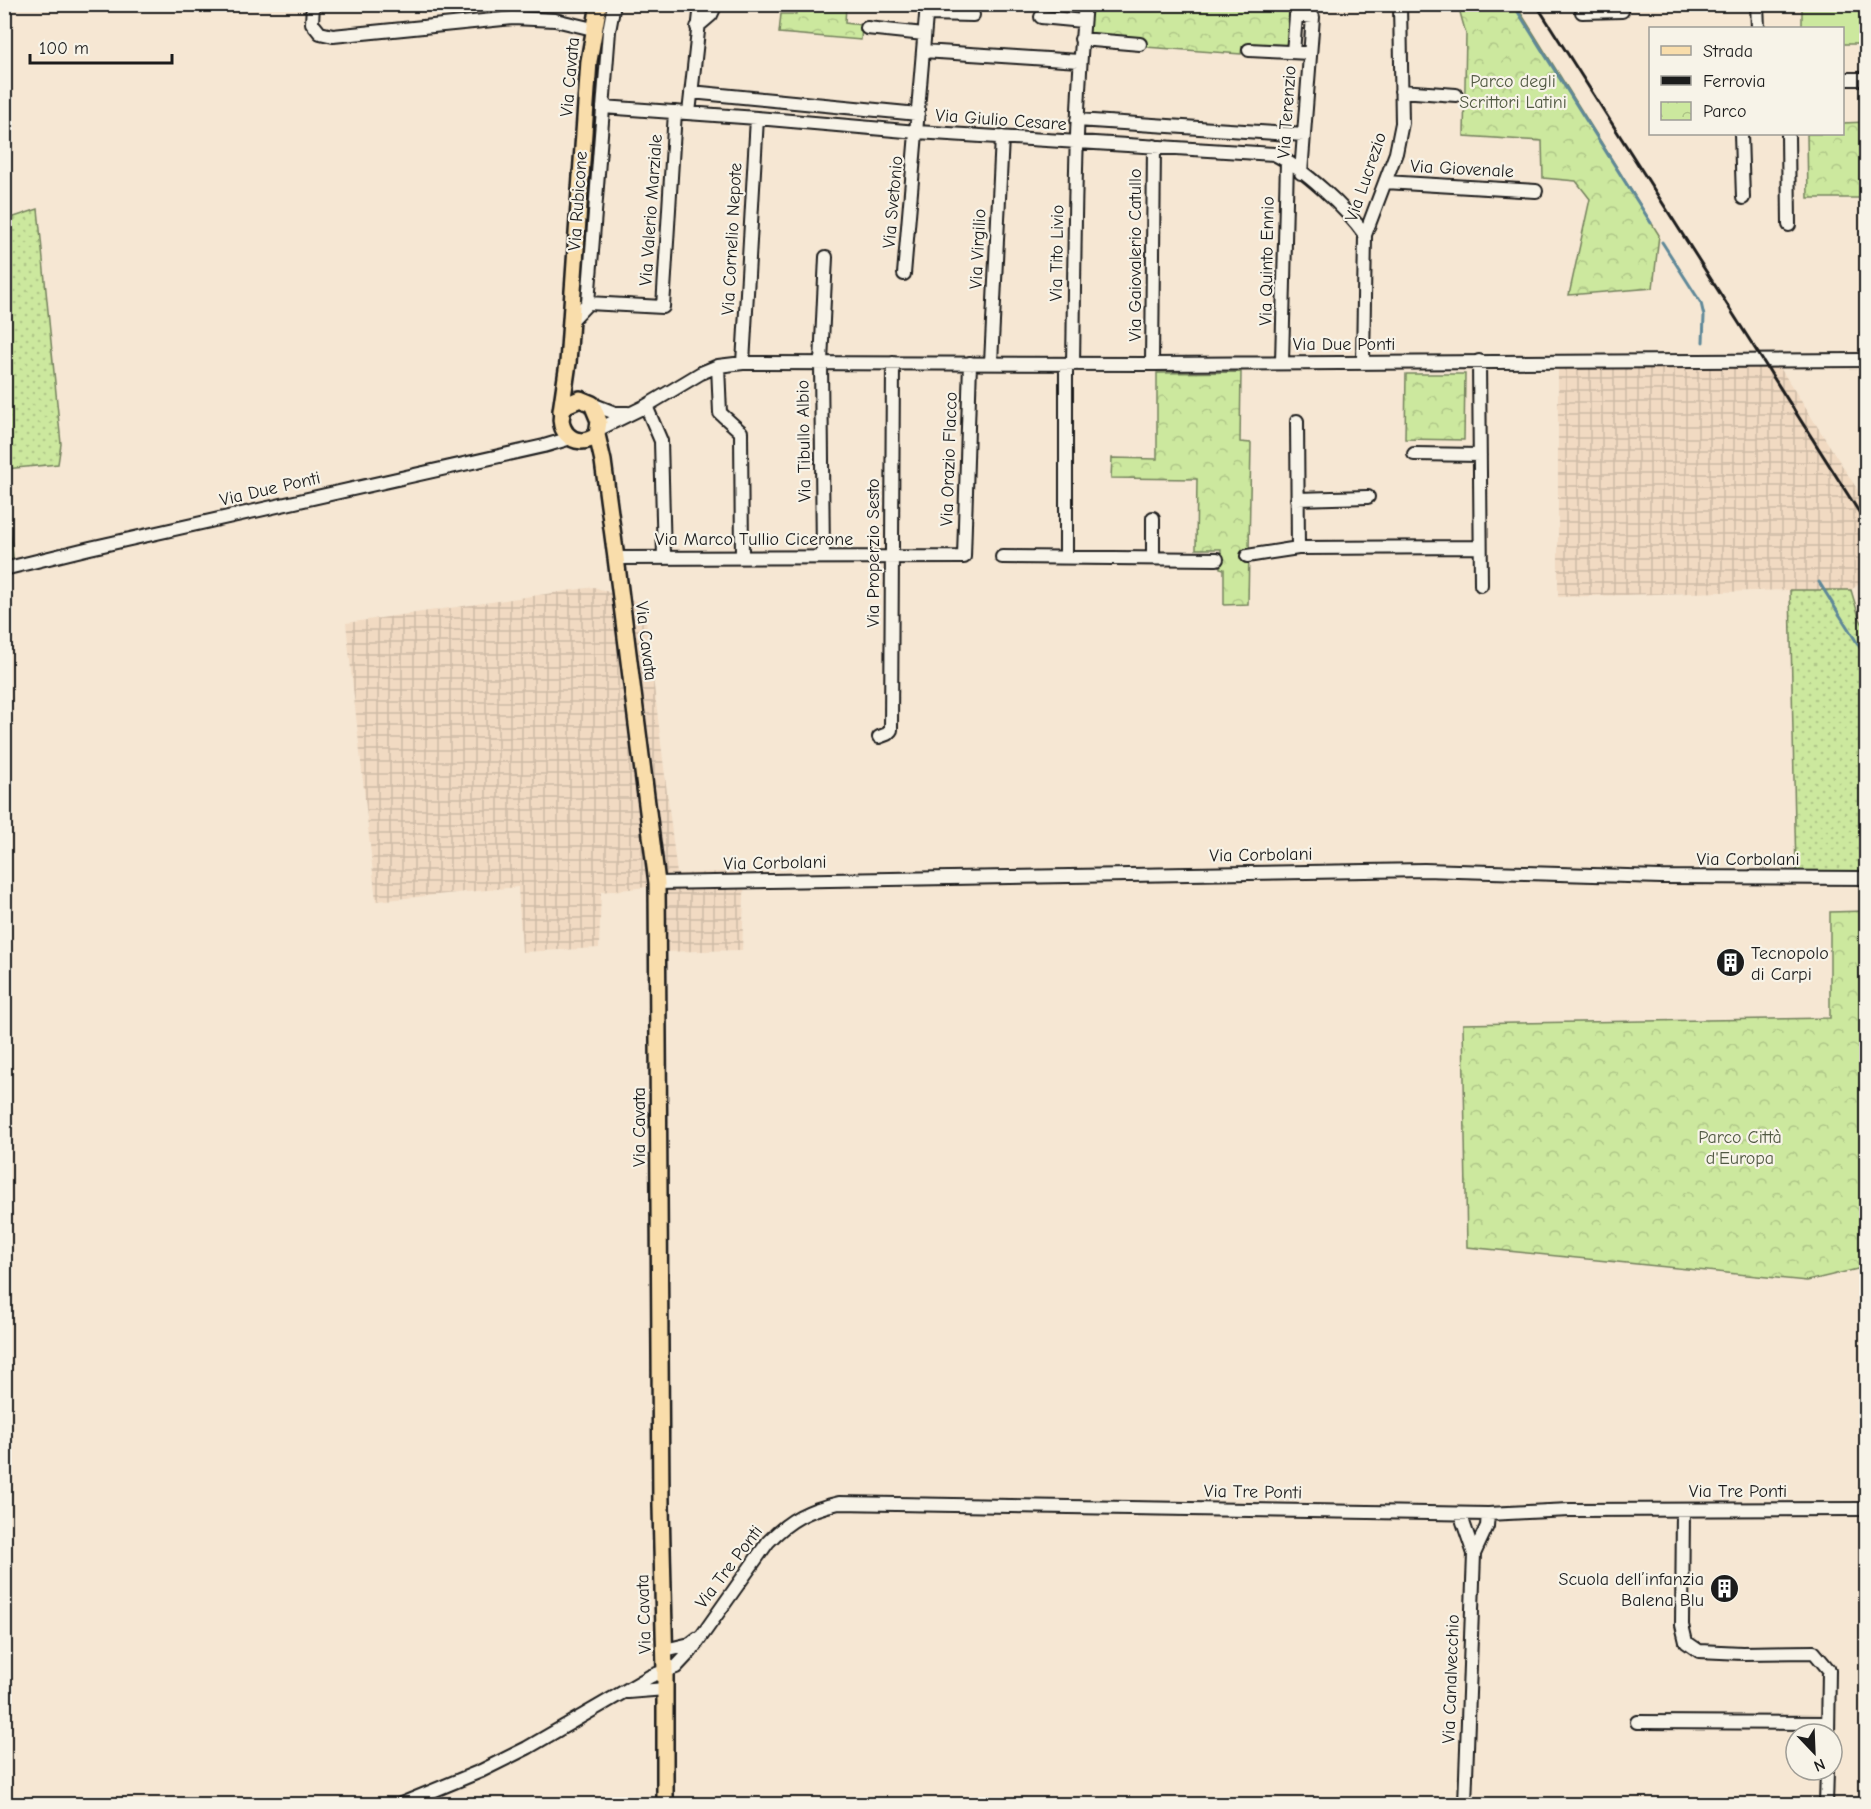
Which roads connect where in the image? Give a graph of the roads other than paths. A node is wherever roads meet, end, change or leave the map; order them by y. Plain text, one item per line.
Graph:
1 (313, 4) edge
2 (598, 4) edge
3 (614, 4) edge
4 (701, 4) edge
5 (716, 4) edge
6 (1085, 4) edge
7 (1400, 4) edge
8 (1622, 4) edge
9 (1757, 4) edge
10 (927, 9) edge
11 (1297, 10) edge
12 (1582, 12) dead end
13 (973, 15) dead end
14 (1041, 17) dead end
15 (1083, 21) junction
16 (697, 27) junction
17 (1758, 27) edge
18 (867, 28) dead end
19 (593, 29) junction
20 (924, 34) junction
21 (1081, 39) junction
22 (1140, 44) dead end
23 (1249, 50) dead end
24 (923, 51) junction
25 (1293, 52) junction
26 (1310, 53) junction
27 (1079, 61) junction
28 (1844, 79) edge
29 (1866, 79) edge
30 (1401, 91) junction
31 (691, 92) junction
32 (1456, 95) dead end
33 (603, 107) junction
34 (675, 112) junction
35 (689, 113) junction
36 (918, 114) junction
37 (757, 118) junction
38 (1077, 120) junction
39 (917, 132) junction
40 (1304, 135) junction
41 (1741, 135) edge
42 (1788, 135) edge
43 (1002, 137) junction
44 (1077, 143) junction
45 (1154, 146) junction
46 (1287, 161) junction
47 (1301, 173) junction
48 (1386, 182) junction
49 (1536, 191) dead end
50 (1743, 198) dead end
51 (1789, 225) dead end
52 (1365, 235) junction
53 (826, 257) dead end
54 (904, 274) dead end
55 (588, 303) junction
56 (570, 322) junction
57 (1866, 360) edge
58 (1479, 361) junction
59 (821, 362) junction
60 (1282, 362) junction
61 (1363, 362) junction
62 (568, 363) junction
63 (743, 363) junction
64 (893, 363) junction
65 (970, 363) junction
66 (991, 363) junction
67 (1152, 363) junction
68 (1070, 364) junction
69 (717, 366) junction
70 (588, 402) junction
71 (641, 409) junction
72 (561, 411) junction
73 (1297, 421) dead end
74 (598, 432) junction
75 (572, 436) junction
76 (600, 454) junction
77 (1414, 454) dead end
78 (1480, 455) junction
79 (1368, 497) dead end
80 (1298, 500) junction
81 (1153, 518) dead end
82 (1480, 547) junction
83 (1298, 548) junction
84 (823, 556) junction
85 (1066, 556) junction
86 (1247, 556) dead end
87 (664, 557) junction
88 (742, 557) junction
89 (891, 557) junction
90 (964, 557) joint
91 (1002, 557) dead end
92 (616, 558) junction
93 (1153, 558) junction
94 (1216, 559) dead end
95 (4, 569) edge
96 (1481, 585) dead end
97 (879, 737) dead end
98 (1866, 878) edge
99 (657, 883) junction
100 (1866, 1509) edge
101 (1683, 1510) junction
102 (1464, 1514) junction
103 (1488, 1514) junction
104 (1474, 1554) junction
105 (699, 1637) junction
106 (665, 1650) junction
107 (665, 1671) junction
108 (665, 1689) junction
109 (616, 1696) junction
110 (1637, 1722) dead end
111 (1828, 1722) edge
112 (1784, 1727) edge
113 (1827, 1782) edge
114 (401, 1804) edge
115 (665, 1804) edge
116 (1465, 1804) edge
117 (1826, 1804) edge

1 - 19 street, Via Cavata
2 - 19 main road
3 - 33 street, Via Rubicone
4 - 16 street
5 - 16 street
6 - 15 street, Via Tito Livio
7 - 30 street, Via Lucrezio
8 - 12 street
9 - 17 street
10 - 13 street
10 - 20 street, Via Svetonio
11 - 25 street, Via Terenzio
11 - 26 street, Via Terenzio
14 - 15 street
15 - 21 street, Via Tito Livio
16 - 31 street
18 - 20 street
19 - 56 main road, Via Cavata
20 - 24 street, Via Svetonio
21 - 22 street
21 - 27 street, Via Tito Livio
23 - 25 street, Via Terenzio
24 - 27 street
24 - 36 street, Via Svetonio
25 - 26 street, Via Terenzio
26 - 40 street, Via Terenzio
27 - 38 street, Via Tito Livio
28 - 29 street
30 - 32 street
30 - 48 street, Via Lucrezio
31 - 35 street
31 - 36 street, Via Giulio Cesare
33 - 34 street, Via Giulio Cesare
33 - 55 street, Via Rubicone
34 - 35 street, Via Giulio Cesare
34 - 55 street, Via Valerio Marziale
35 - 37 street, Via Giulio Cesare
36 - 39 street, Via Svetonio
37 - 39 street, Via Giulio Cesare
37 - 63 street, Via Cornelio Nepote
38 - 40 street, Via Giulio Cesare
38 - 44 street, Via Tito Livio
39 - 43 street, Via Giulio Cesare
39 - 54 street, Via Svetonio
40 - 47 street, Via Terenzio
41 - 50 street
42 - 51 street
43 - 44 street, Via Giulio Cesare
43 - 66 street, Via Virgilio
44 - 45 street, Via Giulio Cesare
44 - 68 street, Via Tito Livio
45 - 46 street, Via Giulio Cesare
45 - 67 street, Via Gaiovalerio Catullo
46 - 47 street, Via Giulio Cesare
46 - 60 street, Via Quinto Ennio
47 - 52 street, Via Giulio Cesare
48 - 49 street, Via Giovenale
48 - 52 street, Via Lucrezio
52 - 61 street, Via Lucrezio
53 - 59 street
55 - 56 street
56 - 62 main road, Via Cavata
57 - 58 street, Via Due Ponti
58 - 61 street, Via Due Ponti
58 - 78 street
59 - 63 street, Via Due Ponti
59 - 64 street, Via Due Ponti
59 - 84 street, Via Tibullo Albio
60 - 61 street, Via Due Ponti
60 - 67 street, Via Due Ponti
62 - 70 main road, Via Cavata
62 - 72 main road, Via Cavata
63 - 69 street, Via Due Ponti
64 - 65 street, Via Due Ponti
64 - 89 street, Via Properzio Sesto
65 - 66 street, Via Due Ponti
65 - 90 street, Via Orazio Flacco
66 - 68 street, Via Due Ponti
67 - 68 street, Via Due Ponti
68 - 85 street, Via Tito Livio
69 - 71 street, Via Due Ponti
69 - 88 street
70 - 71 street
70 - 72 main road
70 - 74 main road
71 - 74 street, Via Due Ponti
71 - 87 street
72 - 75 main road
73 - 80 street
74 - 75 main road
74 - 76 main road, Via Cavata
75 - 76 main road
75 - 95 street, Via Due Ponti
76 - 92 main road, Via Cavata
77 - 78 street
78 - 82 street
79 - 80 street
80 - 83 street
81 - 93 street
82 - 83 street
82 - 96 street
83 - 86 street
84 - 88 street, Via Marco Tullio Cicerone
84 - 89 street, Via Marco Tullio Cicerone
85 - 91 street
85 - 93 street
87 - 88 street, Via Marco Tullio Cicerone
87 - 92 street, Via Marco Tullio Cicerone
89 - 90 street, Via Marco Tullio Cicerone
89 - 97 street, Via Properzio Sesto
92 - 99 main road, Via Cavata
93 - 94 street
98 - 99 street, Via Corbolani
99 - 106 main road, Via Cavata
100 - 101 street, Via Tre Ponti
101 - 103 street, Via Tre Ponti
101 - 111 street
102 - 103 street, Via Tre Ponti
102 - 104 street, Via Canalvecchio
102 - 105 street, Via Tre Ponti
103 - 104 street, Via Canalvecchio
104 - 116 street, Via Canalvecchio
105 - 106 street, Via Tre Ponti
105 - 107 street, Via Tre Ponti
106 - 107 main road, Via Cavata
107 - 108 main road, Via Cavata
107 - 109 street, Via Tre Ponti
108 - 109 street, Via Tre Ponti
108 - 115 main road, Via Cavata
109 - 114 street, Via Tre Ponti
110 - 112 street
113 - 117 street

